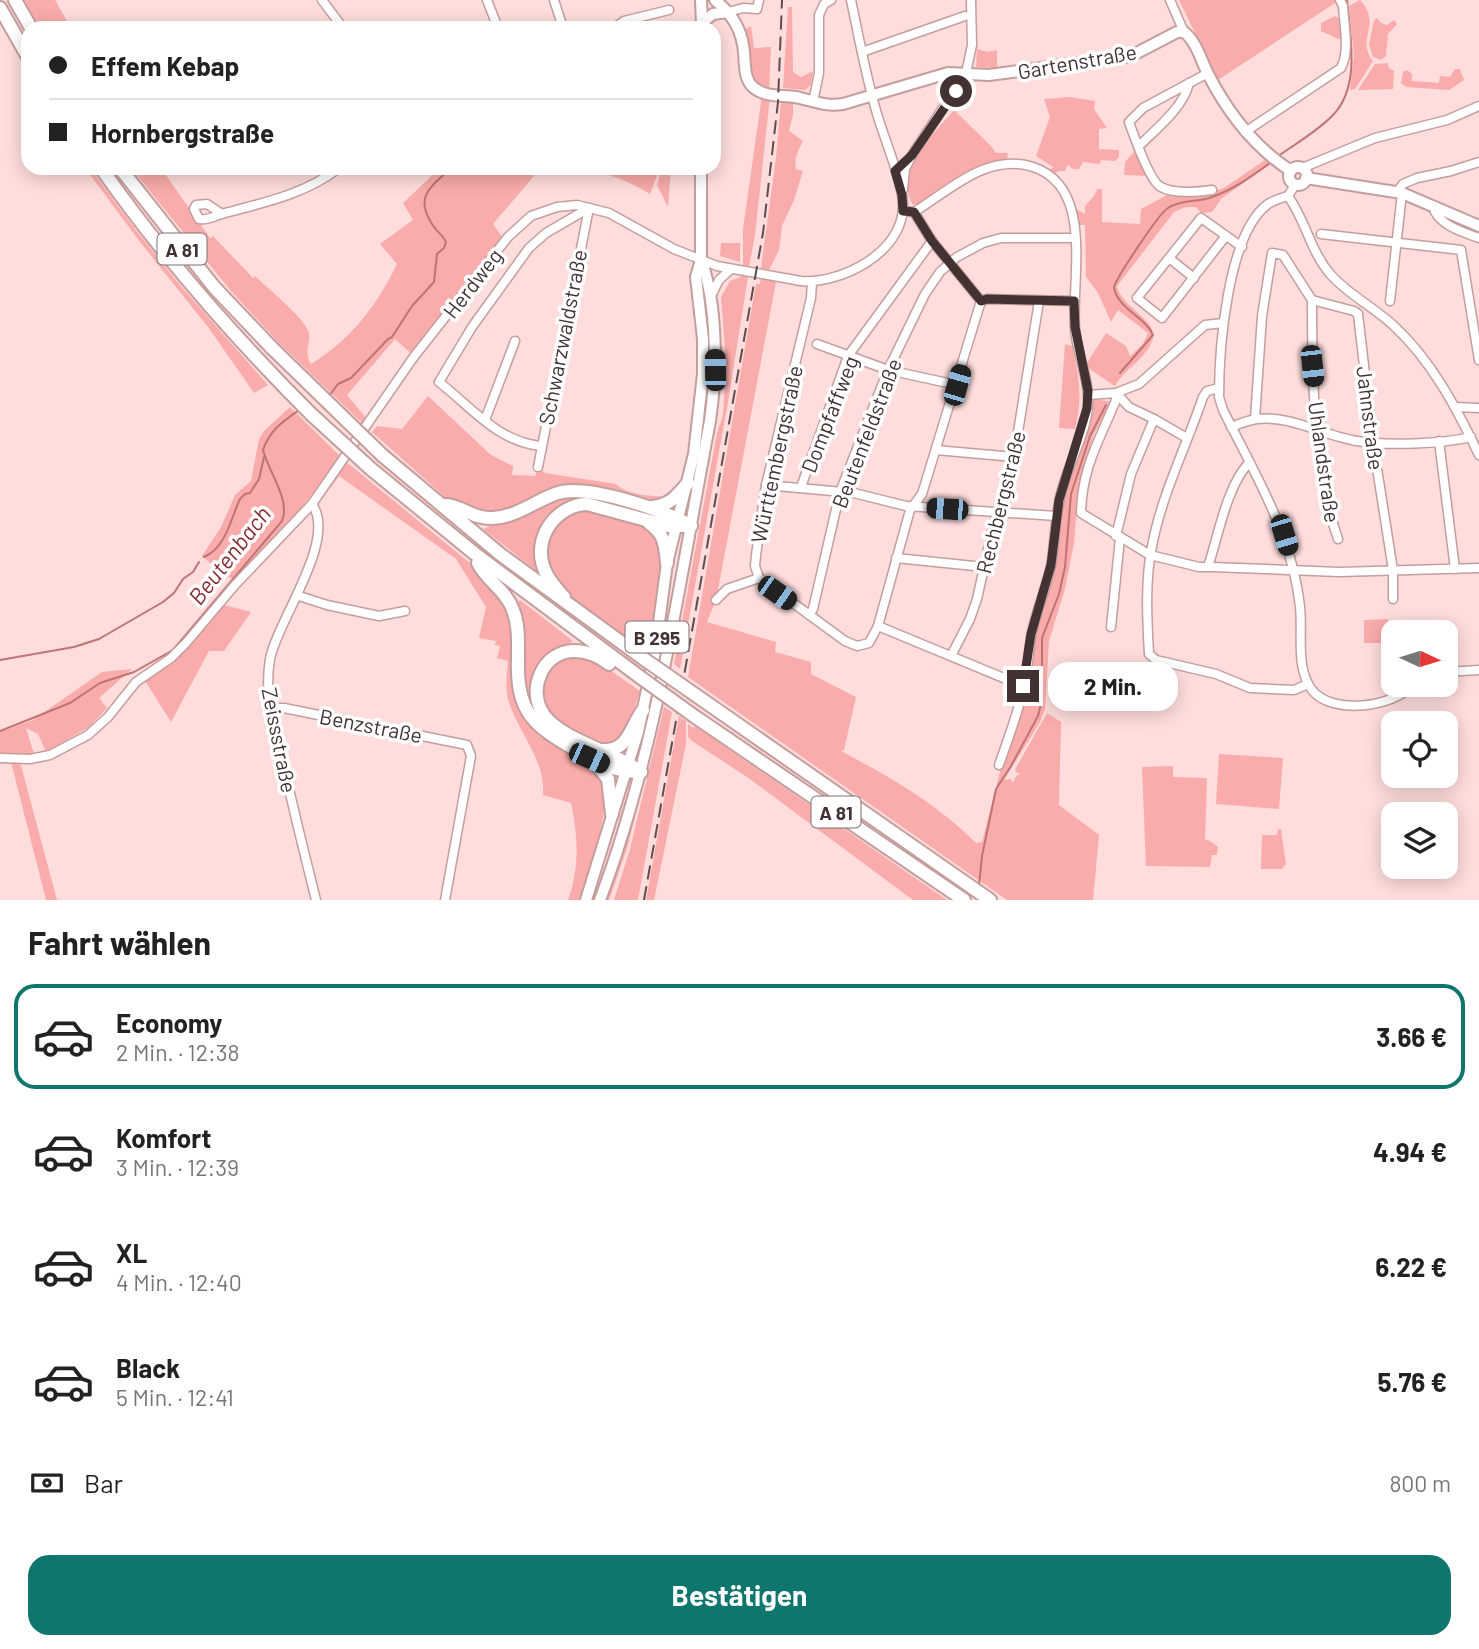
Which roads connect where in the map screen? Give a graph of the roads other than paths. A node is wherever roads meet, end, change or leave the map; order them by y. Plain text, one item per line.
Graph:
1 (15, 0) edge
2 (322, 0) edge
3 (554, 0) edge
4 (701, 0) edge
5 (715, 0) edge
6 (759, 0) edge
7 (831, 0) edge
8 (851, 0) edge
9 (971, 0) edge
10 (1170, 0) edge
11 (1340, 0) edge
12 (490, 1) edge
13 (0, 8) edge
14 (669, 10) dead end
15 (728, 12) junction
16 (965, 16) dead end
17 (27, 21) edge
18 (338, 21) edge
19 (496, 21) edge
20 (561, 21) edge
21 (624, 21) edge
22 (702, 21) edge
23 (707, 21) edge
24 (1184, 32) junction
25 (21, 45) edge
26 (862, 52) junction
27 (966, 73) junction
28 (1208, 73) junction
29 (1189, 83) junction
30 (872, 95) junction
31 (813, 102) junction
32 (1479, 106) edge
33 (1245, 132) junction
34 (1140, 145) junction
35 (912, 155) junction
36 (1479, 162) edge
37 (895, 171) junction
38 (1291, 171) junction
39 (1305, 174) junction
40 (106, 175) edge
41 (125, 175) edge
42 (328, 175) edge
43 (701, 175) edge
44 (1294, 184) junction
45 (1212, 190) dead end
46 (1399, 192) junction
47 (902, 195) junction
48 (1288, 196) junction
49 (1435, 206) junction
50 (589, 208) junction
51 (903, 211) junction
52 (914, 212) junction
53 (222, 214) dead end
54 (1479, 226) edge
55 (1321, 234) dead end
56 (1075, 237) junction
57 (1225, 237) junction
58 (1479, 238) edge
59 (932, 241) junction
60 (1396, 243) junction
61 (1242, 247) junction
62 (1169, 258) junction
63 (701, 260) junction
64 (950, 263) junction
65 (731, 269) junction
66 (1194, 278) junction
67 (812, 282) junction
68 (709, 300) junction
69 (1312, 300) junction
70 (981, 301) junction
71 (1039, 301) junction
72 (1074, 301) junction
73 (1390, 301) dead end
74 (1223, 323) junction
75 (515, 341) dead end
76 (817, 344) dead end
77 (848, 356) junction
78 (1479, 359) edge
79 (888, 370) junction
80 (957, 385) junction
81 (1219, 388) junction
82 (1116, 393) junction
83 (702, 395) junction
84 (1088, 395) junction
85 (712, 405) junction
86 (1455, 407) junction
87 (1479, 408) edge
88 (1154, 419) junction
89 (1255, 419) junction
90 (485, 420) junction
91 (1231, 427) junction
92 (1318, 431) junction
93 (1471, 437) junction
94 (1187, 438) junction
95 (1439, 441) junction
96 (1373, 443) junction
97 (541, 446) junction
98 (936, 450) junction
99 (1479, 455) edge
100 (1014, 457) junction
101 (1249, 463) junction
102 (538, 467) dead end
103 (688, 484) junction
104 (766, 485) junction
105 (802, 487) junction
106 (840, 492) junction
107 (312, 505) junction
108 (440, 505) junction
109 (914, 506) junction
110 (643, 513) junction
111 (998, 513) junction
112 (1056, 516) junction
113 (676, 522) junction
114 (691, 526) junction
115 (1118, 537) junction
116 (1338, 539) dead end
117 (474, 553) junction
118 (1150, 555) junction
119 (896, 558) junction
120 (667, 563) junction
121 (984, 567) junction
122 (1208, 567) junction
123 (1455, 569) junction
124 (1479, 569) edge
125 (1393, 570) junction
126 (1295, 571) junction
127 (758, 578) junction
128 (299, 596) junction
129 (1393, 598) dead end
130 (716, 600) dead end
131 (405, 611) dead end
132 (575, 611) junction
133 (809, 615) junction
134 (878, 626) junction
135 (1111, 627) dead end
136 (951, 656) junction
137 (1479, 670) edge
138 (1458, 671) edge
139 (639, 680) junction
140 (1308, 684) junction
141 (1023, 686) junction
142 (1398, 697) edge
143 (270, 708) junction
144 (643, 710) junction
145 (594, 754) junction
146 (0, 758) edge
147 (999, 765) dead end
148 (627, 768) junction
149 (640, 772) junction
150 (612, 814) junction
151 (961, 898) edge
152 (316, 900) edge
153 (445, 900) edge
154 (586, 900) edge
155 (600, 900) edge
156 (990, 900) edge

1 - 17 highway
2 - 18 street
3 - 20 street
4 - 22 main road
5 - 15 main road
6 - 15 street
7 - 31 street
8 - 26 street
9 - 27 street
10 - 24 street
11 - 33 street
12 - 19 street
13 - 25 highway
14 - 21 street
15 - 23 main road
15 - 31 main road, Gartenstraße
16 - 26 street
24 - 27 main road, Gartenstraße
24 - 28 main road
26 - 30 street
27 - 30 main road, Gartenstraße
27 - 35 street
28 - 29 street
28 - 33 main road
29 - 34 street
29 - 34 street
30 - 31 main road, Gartenstraße
30 - 37 street
32 - 39 street
33 - 38 main road
34 - 45 street
35 - 37 street
35 - 47 street
36 - 46 street
37 - 47 street
38 - 39 main road
38 - 44 main road
39 - 44 main road
39 - 46 main road
40 - 117 highway, A 81, bridge
41 - 108 highway, A 81, bridge
42 - 53 street
43 - 63 main road
44 - 48 street
46 - 49 main road
46 - 60 street
47 - 51 street
48 - 61 street
48 - 86 street
49 - 54 main road
49 - 58 street
50 - 63 street, Herdweg
50 - 90 street
50 - 97 street, Schwarzwaldstraße
50 - 107 street, Herdweg
51 - 52 street
51 - 67 street
52 - 56 street
52 - 59 street
55 - 60 street
56 - 64 street, Beutenfeldstraße
56 - 72 street
57 - 61 street
57 - 62 street
57 - 66 street
59 - 64 street
59 - 77 street, Dompfaffweg
60 - 73 street
60 - 78 street
61 - 74 street
62 - 66 street
62 - 66 street
63 - 65 street, Herdweg
63 - 68 main road
63 - 83 main road
64 - 70 street
64 - 79 street, Beutenfeldstraße
65 - 67 street, Herdweg
65 - 68 street
67 - 104 street, Württembergstraße
68 - 85 main road
69 - 89 street
69 - 92 street, Uhlandstraße
69 - 96 street, Jahnstraße
70 - 71 street
70 - 80 street
71 - 72 street
71 - 100 street, Rechbergstraße
72 - 84 street
74 - 81 street
74 - 82 street
75 - 90 street
76 - 77 street
77 - 79 street
77 - 105 street, Dompfaffweg
79 - 80 street
79 - 106 street, Beutenfeldstraße
80 - 98 street
81 - 91 street
81 - 94 street
82 - 84 street
82 - 88 street
82 - 115 street
83 - 85 main road
83 - 103 main road
84 - 112 street
85 - 114 main road
86 - 87 street
86 - 93 street
88 - 94 street
88 - 115 street
89 - 91 street
89 - 92 street
90 - 97 street
91 - 101 street
92 - 96 street
92 - 116 street, Uhlandstraße
93 - 95 street
93 - 99 street
94 - 118 street
95 - 96 street
95 - 123 street
96 - 125 street, Jahnstraße
97 - 102 street, Schwarzwaldstraße
98 - 100 street
98 - 109 street
100 - 111 street, Rechbergstraße
101 - 122 street
101 - 126 street
103 - 110 highway
103 - 113 main road
104 - 105 street
104 - 127 street, Württembergstraße
105 - 106 street
106 - 109 street
106 - 133 street, Beutenfeldstraße
107 - 128 street, Zeissstraße
107 - 146 street, Herdweg
108 - 110 highway, A 81
108 - 132 highway, A 81
109 - 111 street
109 - 119 street
110 - 113 highway, A 81
110 - 120 highway
110 - 132 highway
111 - 112 street
111 - 121 street, Rechbergstraße
112 - 141 street
113 - 114 highway, A 81
113 - 120 main road, B 295
114 - 149 main road, B 295
115 - 118 street
115 - 135 street
117 - 139 highway, A 81
117 - 145 highway
118 - 122 street
118 - 140 street
119 - 121 street
119 - 134 street
120 - 144 main road, B 295
121 - 136 street, Rechbergstraße
122 - 126 street
123 - 124 street
123 - 125 street
125 - 126 street
125 - 129 street, Jahnstraße
126 - 140 street
127 - 130 street
127 - 133 street
128 - 131 street
128 - 143 street, Zeissstraße
132 - 156 highway, A 81, bridge
133 - 134 street
134 - 136 street
136 - 141 street
137 - 138 street
139 - 145 highway, A 81
139 - 151 highway, A 81, bridge
140 - 142 street
141 - 147 street
143 - 152 street, Zeissstraße
143 - 153 street, Benzstraße
144 - 145 highway
144 - 148 main road, B 295
145 - 148 highway, A 81
145 - 150 highway
148 - 149 highway, A 81
148 - 150 main road, B 295
149 - 155 main road, B 295
150 - 154 main road, B 295

